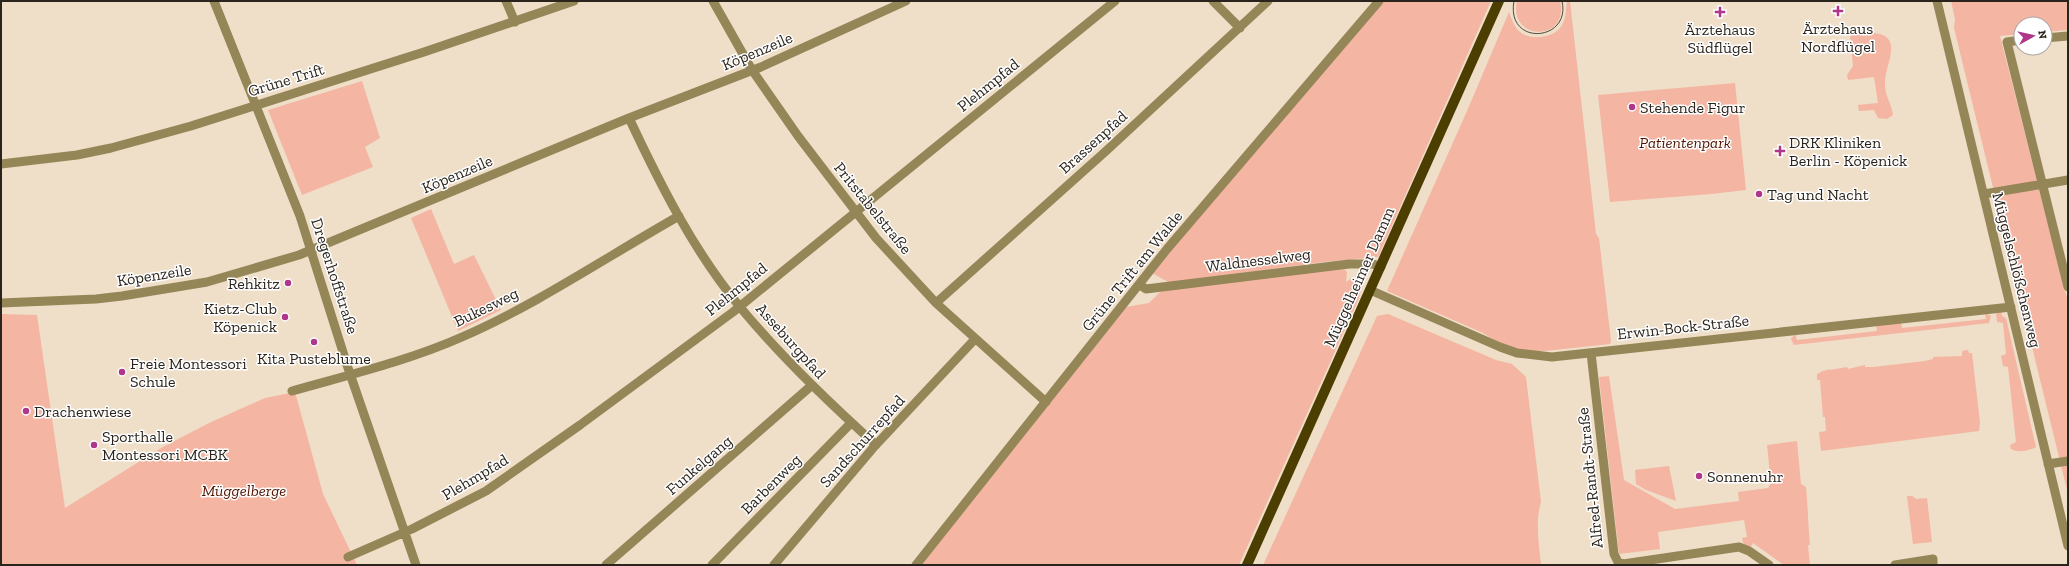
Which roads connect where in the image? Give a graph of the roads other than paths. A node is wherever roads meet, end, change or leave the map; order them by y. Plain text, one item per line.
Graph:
1 (214, 1) edge
2 (506, 1) edge
3 (574, 1) edge
4 (713, 1) edge
5 (906, 1) edge
6 (1114, 1) edge
7 (1213, 1) edge
8 (1268, 1) edge
9 (1379, 1) edge
10 (1499, 1) edge
11 (1937, 1) edge
12 (515, 22) junction
13 (1240, 28) junction
14 (2068, 36) edge
15 (2053, 37) edge
16 (2013, 41) edge
17 (752, 70) junction
18 (256, 105) junction
19 (629, 118) junction
20 (1, 164) edge
21 (2068, 180) edge
22 (2042, 184) junction
23 (1984, 194) junction
24 (855, 212) junction
25 (679, 216) junction
26 (312, 251) junction
27 (1381, 267) junction
28 (1140, 285) junction
29 (2068, 287) edge
30 (1370, 290) junction
31 (1, 303) edge
32 (936, 303) junction
33 (739, 306) junction
34 (2012, 307) junction
35 (975, 339) junction
36 (1591, 353) junction
37 (352, 374) junction
38 (811, 386) junction
39 (292, 391) dead end
40 (1046, 402) junction
41 (851, 423) junction
42 (876, 445) junction
43 (2068, 460) edge
44 (2048, 464) junction
45 (405, 532) junction
46 (2068, 546) edge
47 (348, 557) dead end
48 (416, 565) edge
49 (606, 565) edge
50 (712, 565) edge
51 (774, 565) edge
52 (916, 565) edge
53 (1247, 565) edge
54 (1769, 565) edge
55 (1895, 565) edge
56 (1933, 565) edge

1 - 18 street, Dregerhoffstraße
2 - 12 street
3 - 12 street, Grüne Trift
4 - 17 street, Pritstabelstraße
5 - 17 street, Köpenzeile
6 - 24 street, Plehmpfad
7 - 13 street
8 - 13 street, Brassenpfad
9 - 28 street, Grüne Trift am Walde
10 - 27 main road, Müggelheimer Damm
11 - 23 street, Müggelschlößchenweg
12 - 18 street, Grüne Trift
13 - 32 street, Brassenpfad
14 - 15 street
16 - 22 street
17 - 19 street, Köpenzeile
17 - 24 street, Pritstabelstraße
18 - 20 street, Grüne Trift
18 - 26 street, Dregerhoffstraße
19 - 25 street, Asseburgpfad
19 - 26 street, Köpenzeile
21 - 22 street
22 - 23 street
22 - 29 street
23 - 34 street, Müggelschlößchenweg
24 - 32 street, Pritstabelstraße
24 - 33 street, Plehmpfad
25 - 33 street, Asseburgpfad
25 - 37 street, Bukesweg
26 - 31 street, Köpenzeile
26 - 37 street, Dregerhoffstraße
27 - 28 street, Waldnesselweg
27 - 30 main road, Müggelheimer Damm
28 - 40 street, Grüne Trift am Walde
30 - 36 street, Erwin-Bock-Straße
30 - 53 main road, Müggelheimer Damm
32 - 35 street, Pritstabelstraße
33 - 38 street, Asseburgpfad
33 - 45 street, Plehmpfad
34 - 36 street, Erwin-Bock-Straße
34 - 44 street, Müggelschlößchenweg
35 - 40 street, Pritstabelstraße
35 - 42 street, Sandschurrepfad
36 - 54 street, Alfred-Randt-Straße
37 - 39 street, Bukesweg
37 - 45 street, Dregerhoffstraße
38 - 41 street, Asseburgpfad
38 - 49 street, Funkelgang
40 - 52 street, Grüne Trift am Walde
41 - 42 street, Asseburgpfad
41 - 50 street, Barbenweg
42 - 51 street, Sandschurrepfad
43 - 44 street
44 - 46 street, Müggelschlößchenweg
45 - 47 street, Plehmpfad
45 - 48 street, Dregerhoffstraße
55 - 56 street

